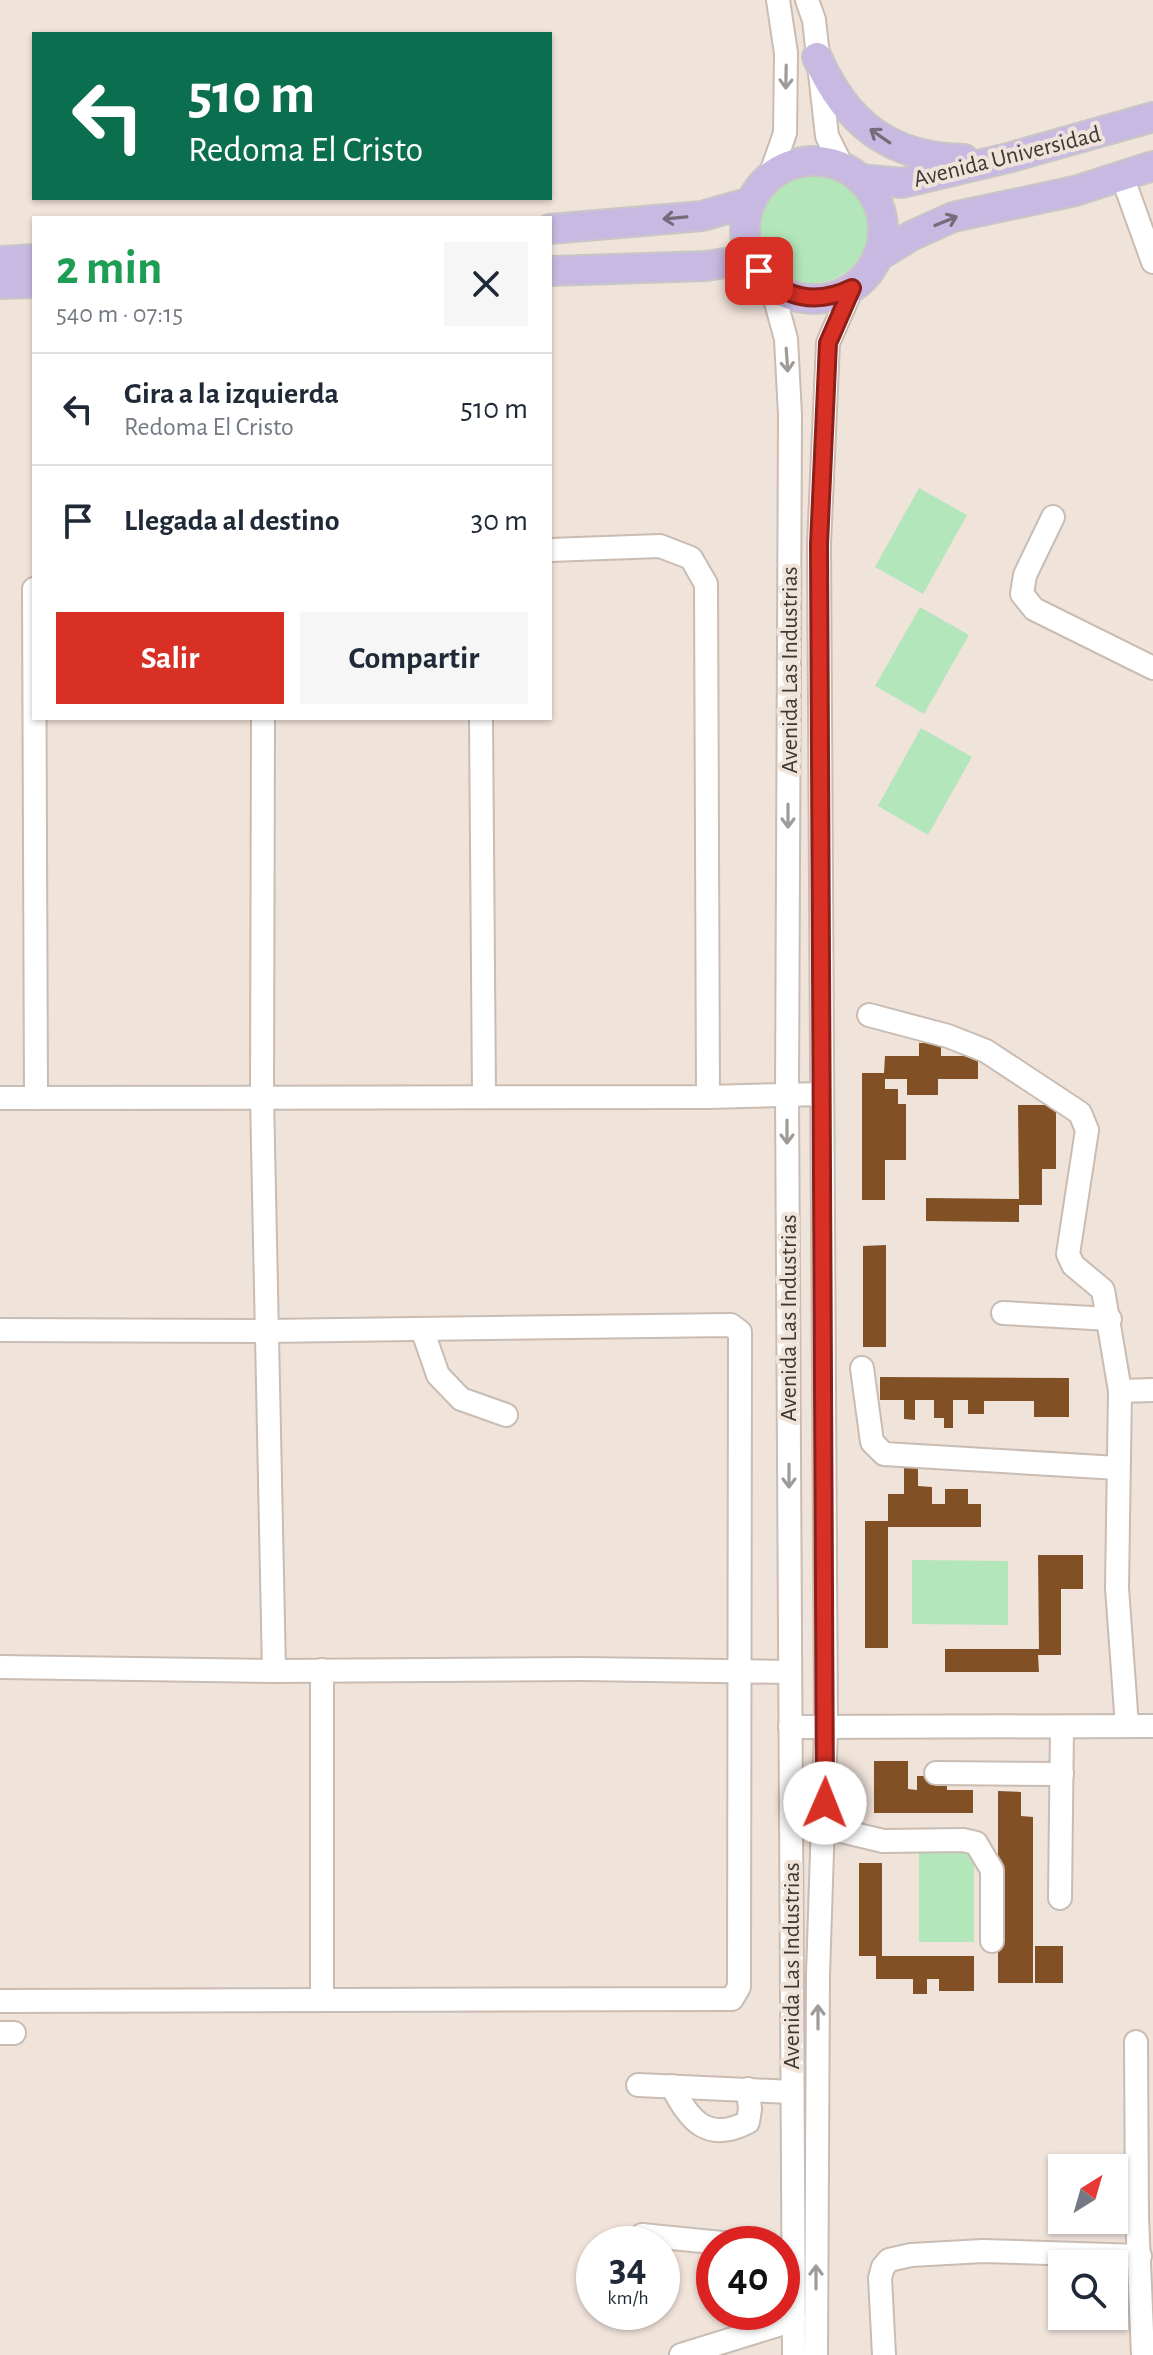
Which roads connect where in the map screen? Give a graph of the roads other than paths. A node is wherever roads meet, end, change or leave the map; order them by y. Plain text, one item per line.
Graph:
1 (778, 0) edge
2 (807, 0) edge
3 (817, 57) junction
4 (1153, 117) edge
5 (1008, 158) junction
6 (1153, 166) edge
7 (851, 173) junction
8 (770, 176) junction
9 (1122, 176) junction
10 (751, 202) junction
11 (552, 229) edge
12 (877, 257) junction
13 (32, 259) edge
14 (750, 259) junction
15 (0, 261) edge
16 (1153, 262) edge
17 (552, 271) edge
18 (32, 283) edge
19 (0, 284) edge
20 (771, 284) junction
21 (852, 288) junction
22 (1053, 517) dead end
23 (552, 550) edge
24 (1153, 668) edge
25 (35, 720) edge
26 (263, 720) edge
27 (481, 720) edge
28 (869, 1015) dead end
29 (787, 1094) junction
30 (822, 1094) junction
31 (484, 1095) junction
32 (36, 1097) junction
33 (262, 1097) junction
34 (708, 1097) junction
35 (0, 1098) edge
36 (1003, 1313) dead end
37 (1110, 1319) junction
38 (422, 1329) junction
39 (0, 1330) edge
40 (265, 1331) junction
41 (862, 1368) dead end
42 (1153, 1390) edge
43 (1120, 1391) junction
44 (506, 1415) dead end
45 (1118, 1468) junction
46 (0, 1667) edge
47 (322, 1670) junction
48 (739, 1670) junction
49 (274, 1671) junction
50 (790, 1672) junction
51 (1127, 1726) junction
52 (1153, 1726) edge
53 (790, 1727) junction
54 (1062, 1727) junction
55 (826, 1728) junction
56 (936, 1773) dead end
57 (1062, 1774) junction
58 (825, 1827) junction
59 (1060, 1898) dead end
60 (992, 1941) dead end
61 (322, 1999) junction
62 (0, 2001) edge
63 (1142, 2054) edge
64 (638, 2085) dead end
65 (672, 2086) junction
66 (748, 2089) junction
67 (792, 2092) junction
68 (789, 2226) edge
69 (1140, 2256) junction
70 (754, 2330) edge
71 (794, 2330) edge
72 (681, 2355) edge
73 (794, 2355) edge
74 (816, 2355) edge
75 (884, 2355) edge
76 (1143, 2355) edge

1 -> 8 street
2 - 3 street
5 -> 3 main road
3 - 7 street
4 - 5 main road, Avenida Universidad
5 - 7 main road, Avenida Universidad
6 - 9 main road, Avenida Universidad
7 - 8 main road
7 - 12 main road
8 - 10 main road
12 -> 9 main road, Avenida Universidad
9 - 16 street
10 -> 11 main road
10 - 14 main road
12 - 21 main road
13 - 15 main road
14 - 17 main road
14 - 20 main road
18 - 19 main road
20 - 21 main road
20 -> 29 street, Avenida Las Industrias
21 - 30 street, Avenida Las Industrias
22 - 24 street
23 - 34 street
25 - 32 street
26 - 33 street
27 - 31 street
28 - 37 street
29 - 30 street
29 - 34 street
29 -> 50 street, Avenida Las Industrias
30 - 55 street, Avenida Las Industrias
31 - 33 street
31 - 34 street
32 - 33 street
32 - 35 street
33 - 40 street
36 - 37 street
37 - 43 street
38 - 40 street
38 - 44 street
38 - 48 street
39 - 40 street
40 - 49 street
41 - 45 street
42 - 43 street
43 - 45 street
45 - 51 street
46 - 49 street
47 - 48 street
47 - 49 street
47 - 61 street
48 - 50 street
48 - 61 street
50 - 53 street, Avenida Las Industrias
51 - 52 street
51 - 54 street
53 - 55 street
53 - 67 street, Avenida Las Industrias
54 - 55 street
54 - 57 street
55 - 58 street, Avenida Las Industrias
56 - 57 street
57 - 59 street
58 - 60 street
74 -> 58 street, Avenida Las Industrias
61 - 62 street
63 - 69 street
64 - 65 street
65 - 66 street
65 - 66 street
66 - 67 street
67 - 68 street, Avenida Las Industrias
69 - 75 street
69 - 76 street
70 - 72 street
71 - 73 street, Avenida Las Industrias

